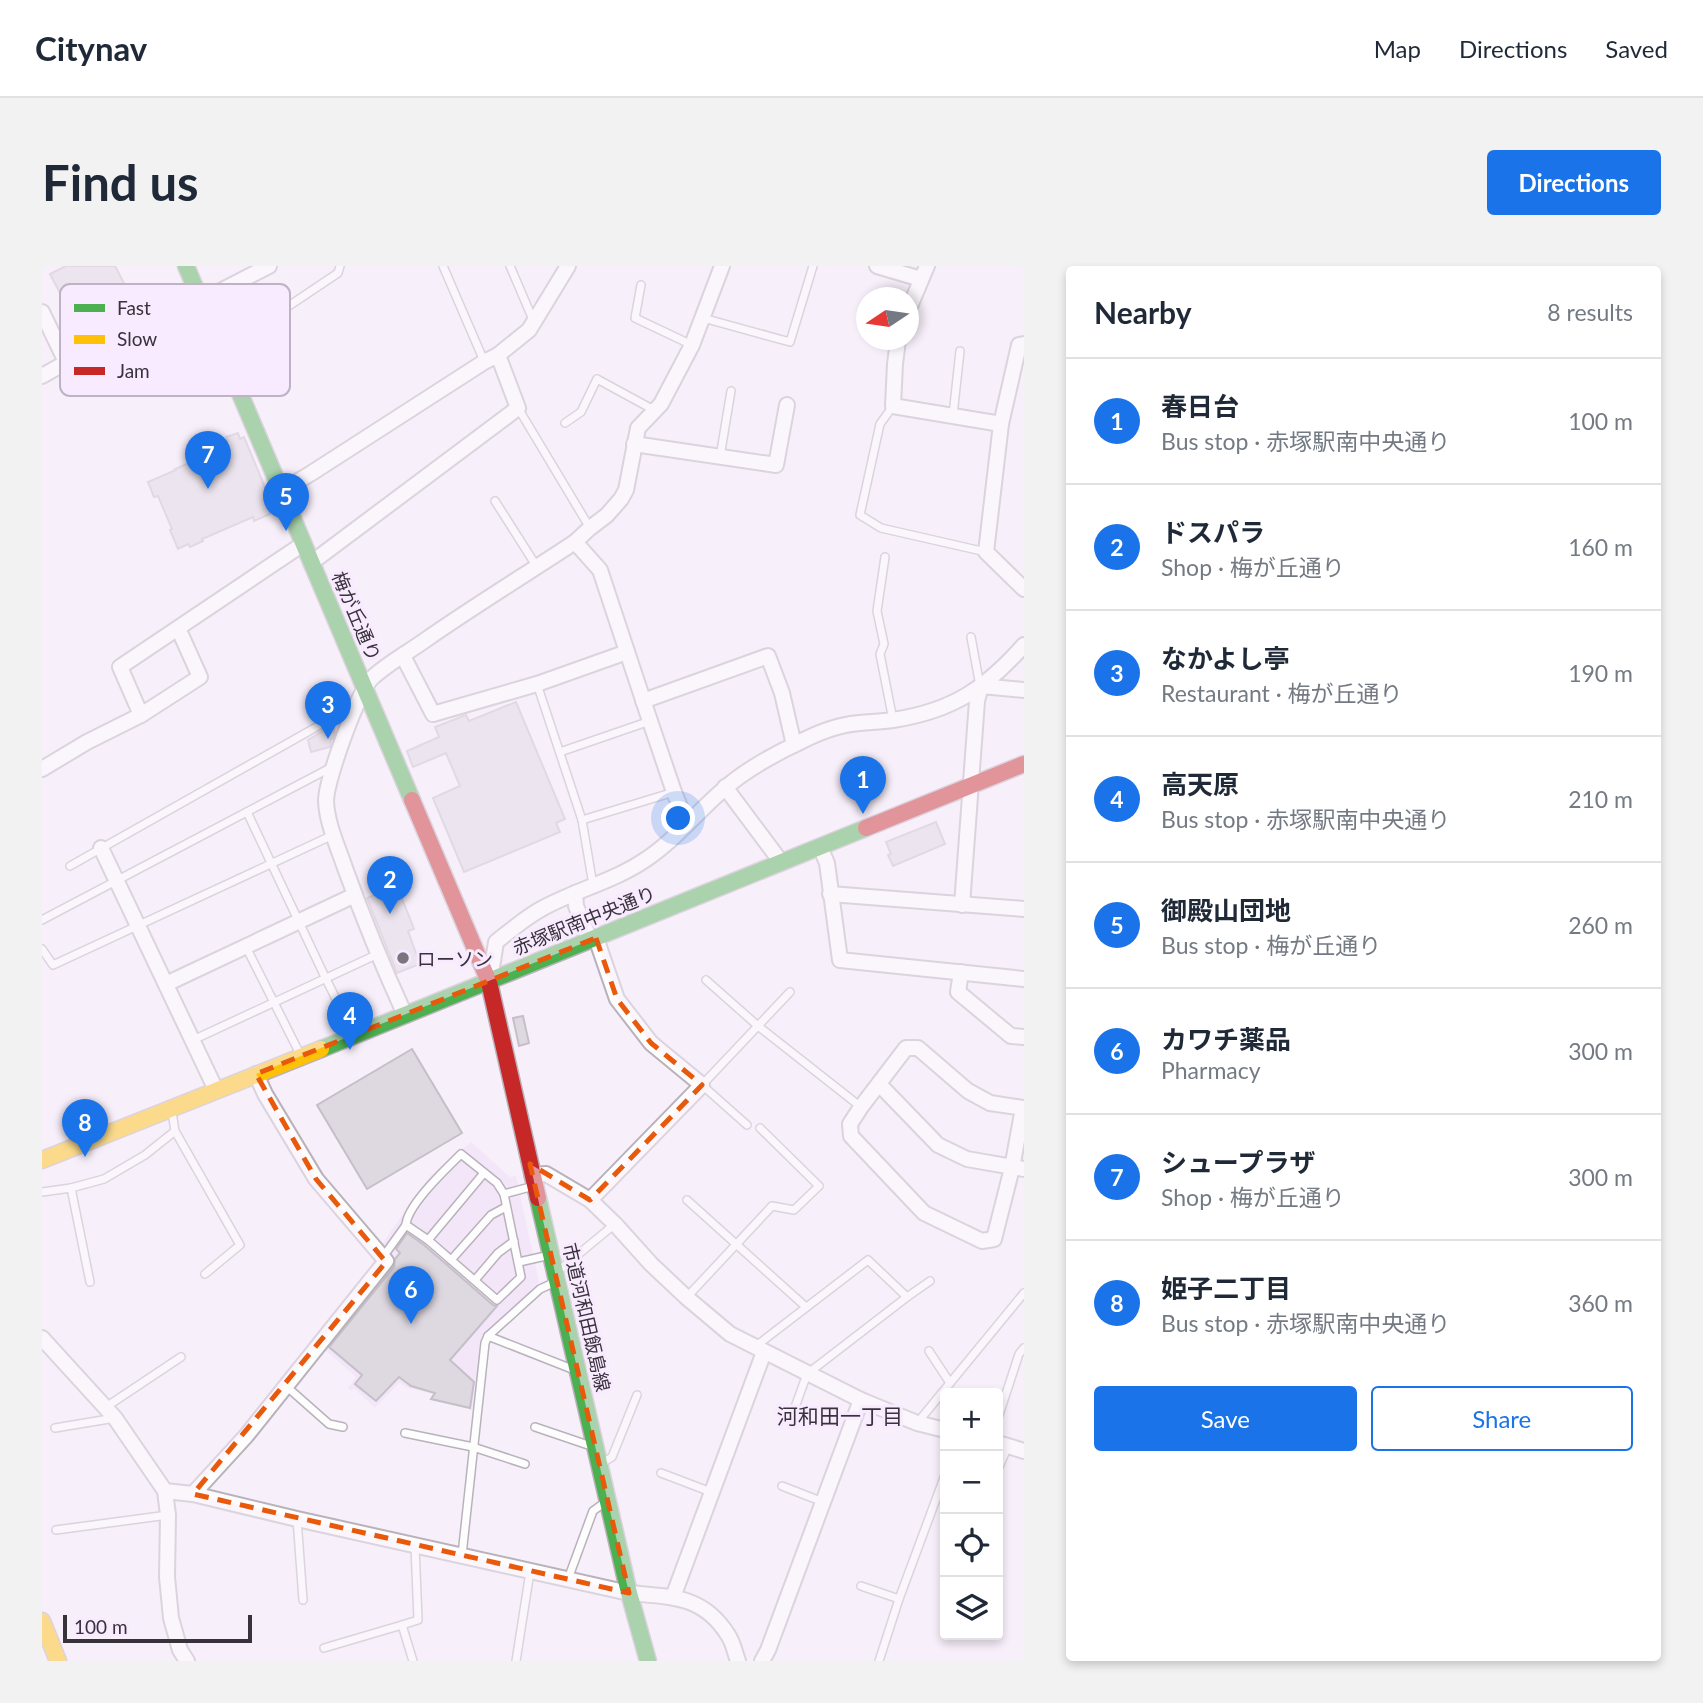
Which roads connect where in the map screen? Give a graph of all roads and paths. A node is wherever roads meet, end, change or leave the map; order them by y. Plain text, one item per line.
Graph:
1 (186, 266) edge
2 (269, 266) edge
3 (340, 266) edge
4 (443, 266) edge
5 (510, 266) edge
6 (568, 266) edge
7 (722, 266) edge
8 (813, 266) edge
9 (877, 266) edge
10 (924, 272) edge
11 (194, 284) edge
12 (226, 284) edge
13 (641, 285) dead end
14 (290, 305) edge
15 (42, 312) edge
16 (703, 318) junction
17 (534, 323) junction
18 (1024, 344) edge
19 (691, 345) junction
20 (60, 350) edge
21 (897, 350) edge
22 (960, 351) dead end
23 (491, 359) junction
24 (60, 366) edge
25 (1019, 372) edge
26 (42, 376) edge
27 (731, 391) dead end
28 (241, 396) edge
29 (787, 405) dead end
30 (893, 406) junction
31 (518, 408) junction
32 (654, 411) junction
33 (953, 416) junction
34 (565, 423) dead end
35 (1002, 424) junction
36 (634, 444) junction
37 (720, 458) junction
38 (281, 491) junction
39 (495, 501) dead end
40 (590, 528) junction
41 (575, 542) junction
42 (303, 544) junction
43 (986, 552) junction
44 (885, 558) dead end
45 (311, 563) junction
46 (537, 567) junction
47 (1024, 589) edge
48 (178, 628) junction
49 (971, 637) dead end
50 (1024, 645) edge
51 (627, 652) junction
52 (403, 656) junction
53 (537, 684) junction
54 (981, 686) junction
55 (365, 688) junction
56 (1024, 690) edge
57 (643, 701) junction
58 (356, 707) junction
59 (141, 715) junction
60 (893, 720) junction
61 (650, 721) junction
62 (793, 745) junction
63 (559, 752) junction
64 (1024, 764) edge
65 (333, 767) junction
66 (42, 769) edge
67 (970, 786) junction
68 (725, 787) junction
69 (674, 792) junction
70 (247, 811) junction
71 (582, 820) junction
72 (687, 824) junction
73 (333, 835) junction
74 (820, 847) junction
75 (101, 848) junction
76 (781, 862) junction
77 (272, 864) junction
78 (70, 866) dead end
79 (117, 880) junction
80 (593, 885) junction
81 (575, 893) junction
82 (830, 894) junction
83 (355, 895) junction
84 (962, 905) junction
85 (1024, 909) edge
86 (42, 920) edge
87 (298, 922) junction
88 (138, 926) junction
89 (593, 939) junction
90 (246, 947) junction
91 (42, 949) edge
92 (378, 954) junction
93 (961, 972) junction
94 (325, 977) junction
95 (1024, 979) edge
96 (706, 980) dead end
97 (489, 982) junction
98 (166, 984) junction
99 (790, 992) dead end
100 (274, 1002) junction
101 (405, 1016) junction
102 (758, 1026) junction
103 (355, 1035) junction
104 (1024, 1037) edge
105 (192, 1041) junction
106 (302, 1056) junction
107 (256, 1074) junction
108 (879, 1084) junction
109 (702, 1085) junction
110 (216, 1090) junction
111 (861, 1107) junction
112 (171, 1108) junction
113 (1023, 1108) edge
114 (747, 1125) dead end
115 (760, 1128) dead end
116 (175, 1131) junction
117 (42, 1160) edge
118 (1018, 1168) edge
119 (484, 1173) junction
120 (534, 1181) junction
121 (71, 1188) junction
122 (42, 1192) edge
123 (503, 1194) junction
124 (590, 1200) junction
125 (687, 1200) dead end
126 (506, 1207) junction
127 (615, 1224) junction
128 (406, 1225) junction
129 (428, 1240) junction
130 (514, 1241) junction
131 (735, 1245) junction
132 (551, 1255) junction
133 (383, 1258) junction
134 (451, 1260) junction
135 (519, 1262) junction
136 (205, 1274) dead end
137 (555, 1275) junction
138 (475, 1280) junction
139 (930, 1281) dead end
140 (90, 1282) dead end
141 (1024, 1293) edge
142 (686, 1297) junction
143 (906, 1297) junction
144 (806, 1307) junction
145 (488, 1336) junction
146 (42, 1338) edge
147 (1024, 1348) edge
148 (759, 1350) junction
149 (929, 1351) dead end
150 (181, 1357) dead end
151 (578, 1371) junction
152 (807, 1374) junction
153 (950, 1383) junction
154 (286, 1386) junction
155 (637, 1395) dead end
156 (861, 1400) junction
157 (1003, 1403) edge
158 (111, 1413) junction
159 (790, 1421) dead end
160 (917, 1423) junction
161 (343, 1427) dead end
162 (535, 1427) dead end
163 (55, 1429) dead end
164 (940, 1429) edge
165 (405, 1433) dead end
166 (1003, 1445) edge
167 (473, 1447) junction
168 (595, 1448) junction
169 (1024, 1451) edge
170 (525, 1464) dead end
171 (598, 1464) junction
172 (661, 1473) dead end
173 (782, 1486) dead end
174 (940, 1488) edge
175 (165, 1491) junction
176 (712, 1493) junction
177 (193, 1494) junction
178 (607, 1501) junction
179 (823, 1502) junction
180 (168, 1515) junction
181 (297, 1519) junction
182 (56, 1530) dead end
183 (415, 1546) junction
184 (462, 1556) junction
185 (530, 1572) junction
186 (568, 1580) junction
187 (860, 1586) dead end
188 (629, 1594) junction
189 (673, 1597) junction
190 (899, 1599) junction
191 (303, 1600) dead end
192 (42, 1621) edge
193 (402, 1625) junction
194 (324, 1648) dead end
195 (58, 1661) edge
196 (187, 1661) edge
197 (413, 1661) edge
198 (516, 1661) edge
199 (648, 1661) edge
200 (738, 1661) edge
201 (762, 1661) edge
202 (878, 1661) edge

1 - 11 street, 梅が丘通り
2 - 12 street
3 - 14 lane
4 - 23 lane
5 - 17 lane
6 - 17 street
7 - 16 street
8 - 16 lane
9 - 10 street
13 - 19 lane
15 - 20 street
16 - 19 street
17 - 23 street
18 - 25 street
19 - 32 street
21 - 30 street
22 - 33 lane
23 - 31 street
23 - 38 street
24 - 26 street
25 - 35 street
27 - 37 lane
28 - 38 street, 梅が丘通り
29 - 37 street
30 - 33 street
30 - 43 lane
31 - 40 lane
31 - 45 street
32 - 34 lane
32 - 36 street
33 - 35 street
35 - 43 street
36 - 37 street
36 - 40 street
38 - 42 street, 梅が丘通り
39 - 46 lane
40 - 41 street
41 - 46 street
41 - 51 street
42 - 45 street, 梅が丘通り
42 - 48 street
43 - 47 street
44 - 60 lane
45 - 55 street, 梅が丘通り
46 - 52 street
48 - 59 street
48 - 59 street
49 - 54 lane
50 - 54 street
51 - 53 street
51 - 57 street
52 - 53 street
52 - 55 street
53 - 63 lane
54 - 56 street
54 - 60 street
54 - 67 street
55 - 58 street
55 - 97 street, 梅が丘通り
57 - 61 street
57 - 62 street
58 - 65 street
58 - 75 lane
59 - 66 street
60 - 62 street
61 - 63 lane
61 - 69 street
62 - 68 street
63 - 71 lane
64 - 67 street, 赤塚駅南中央通り
65 - 70 lane
65 - 73 street
67 - 74 street, 赤塚駅南中央通り
67 - 84 street
68 - 72 street
68 - 76 street
69 - 71 lane
69 - 72 street
70 - 77 lane
70 - 79 lane
71 - 80 lane
72 - 80 street
73 - 77 lane
73 - 83 street
74 - 76 street, 赤塚駅南中央通り
74 - 82 street
75 - 78 lane
75 - 79 street
76 - 89 street, 赤塚駅南中央通り
77 - 87 lane
77 - 88 lane
79 - 86 lane
79 - 88 street
80 - 81 street
81 - 89 street
81 - 97 street
82 - 84 street
82 - 93 street
83 - 87 street
83 - 92 street
84 - 85 street
87 - 90 street
87 - 94 lane
88 - 91 lane
88 - 98 street
89 - 97 street, 赤塚駅南中央通り
89 - 109 street
90 - 98 street
90 - 100 lane
92 - 94 lane
92 - 101 street
93 - 95 street
93 - 104 street
94 - 100 lane
94 - 103 lane
96 - 102 lane
97 - 101 street, 赤塚駅南中央通り
97 - 120 street, 市道河和田飯島線
98 - 105 street
99 - 102 lane
100 - 105 lane
100 - 106 lane
101 - 103 street, 赤塚駅南中央通り
102 - 109 lane
102 - 111 lane
103 - 106 street, 赤塚駅南中央通り
105 - 110 street
106 - 107 street, 赤塚駅南中央通り
107 - 110 street, 赤塚駅南中央通り
107 - 133 street
108 - 111 street
108 - 113 street
108 - 118 street
109 - 114 lane
109 - 124 street
110 - 112 street, 赤塚駅南中央通り
111 - 118 street
112 - 116 lane
112 - 117 street, 赤塚駅南中央通り
113 - 118 street
115 - 131 lane
116 - 121 lane
116 - 136 lane
119 - 123 lane
119 - 128 lane
119 - 129 lane
120 - 123 lane
120 - 124 street
120 - 132 street, 市道河和田飯島線
121 - 122 lane
121 - 140 lane
123 - 126 lane
124 - 127 street
125 - 131 lane
126 - 130 lane
126 - 134 lane
127 - 137 lane
127 - 142 street
128 - 129 lane
128 - 133 lane
129 - 134 lane
130 - 135 lane
130 - 138 lane
131 - 142 lane
131 - 144 lane
132 - 135 lane
132 - 137 street, 市道河和田飯島線
133 - 154 street
134 - 138 lane
135 - 138 lane
137 - 145 lane
137 - 151 street, 市道河和田飯島線
139 - 143 lane
141 - 153 lane
142 - 148 street
143 - 144 lane
143 - 152 lane
144 - 148 lane
145 - 151 lane
145 - 167 lane
146 - 158 street
147 - 157 lane
148 - 152 street
148 - 176 street
149 - 153 lane
150 - 158 lane
151 - 168 street, 市道河和田飯島線
152 - 156 street
152 - 159 lane
153 - 160 lane
154 - 161 lane
154 - 177 street
155 - 171 lane
156 - 160 street
156 - 179 street
158 - 163 lane
158 - 175 street
160 - 164 street
162 - 168 lane
165 - 167 lane
166 - 169 street
167 - 170 lane
167 - 184 lane
168 - 171 street, 市道河和田飯島線
171 - 178 street, 市道河和田飯島線
172 - 176 lane
173 - 179 lane
174 - 190 lane
175 - 177 street
175 - 180 street
176 - 189 street
177 - 181 street
178 - 186 lane
178 - 188 street, 市道河和田飯島線
179 - 201 street
180 - 182 lane
180 - 196 street
181 - 183 street
181 - 191 lane
183 - 184 street
183 - 193 lane
184 - 185 street
185 - 186 street
185 - 198 lane
186 - 188 street
187 - 190 lane
188 - 189 street
188 - 199 street, 市道河和田飯島線
189 - 200 street
190 - 202 lane
192 - 195 street
193 - 194 lane
193 - 197 lane

